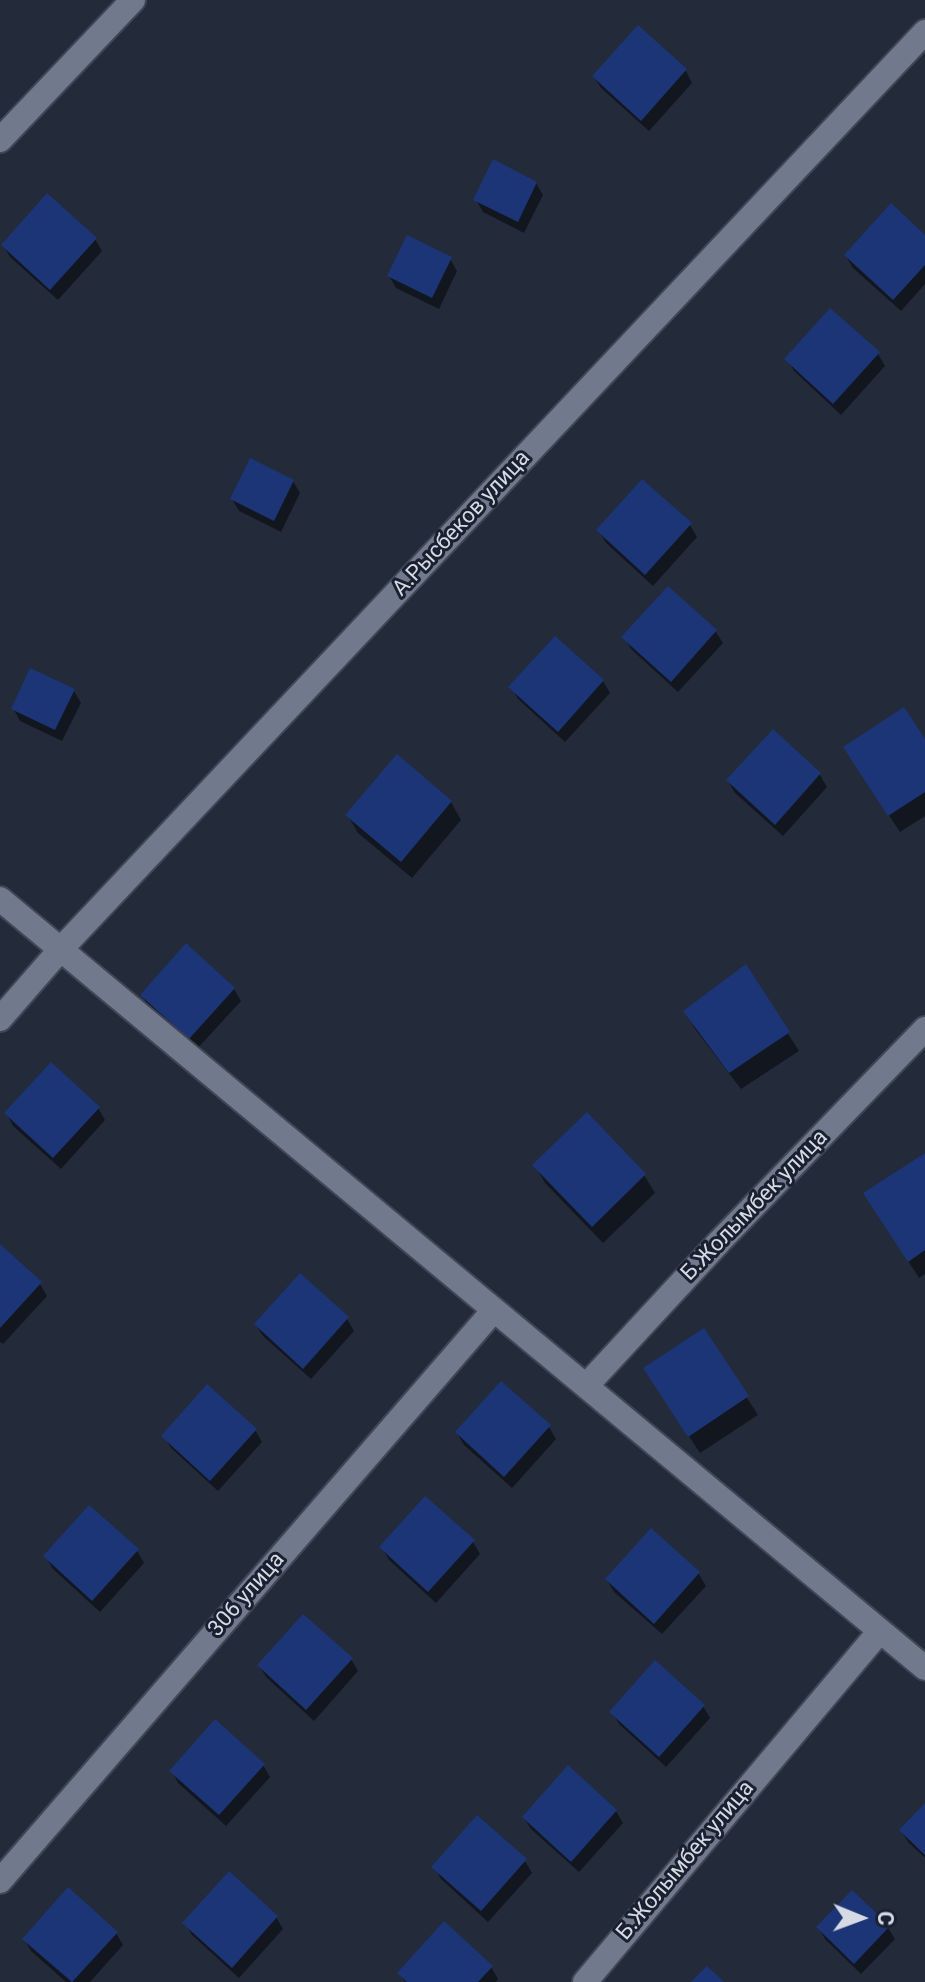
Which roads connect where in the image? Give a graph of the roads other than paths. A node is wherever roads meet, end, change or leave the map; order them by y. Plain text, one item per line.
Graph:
1 (133, 0) edge
2 (925, 32) edge
3 (0, 140) edge
4 (0, 899) edge
5 (60, 950) junction
6 (0, 1019) edge
7 (925, 1029) edge
8 (494, 1310) junction
9 (586, 1386) junction
10 (880, 1631) junction
11 (925, 1668) edge
12 (0, 1881) edge
13 (585, 1982) edge

1 - 3 street
2 - 5 street, А.Рысбеков улица
4 - 5 street
5 - 6 street, А.Рысбеков улица
5 - 8 street
7 - 9 street, Б.Жолымбек улица
8 - 9 street
8 - 12 street, 306 улица
9 - 10 street
10 - 11 street
10 - 13 street, Б.Жолымбек улица

